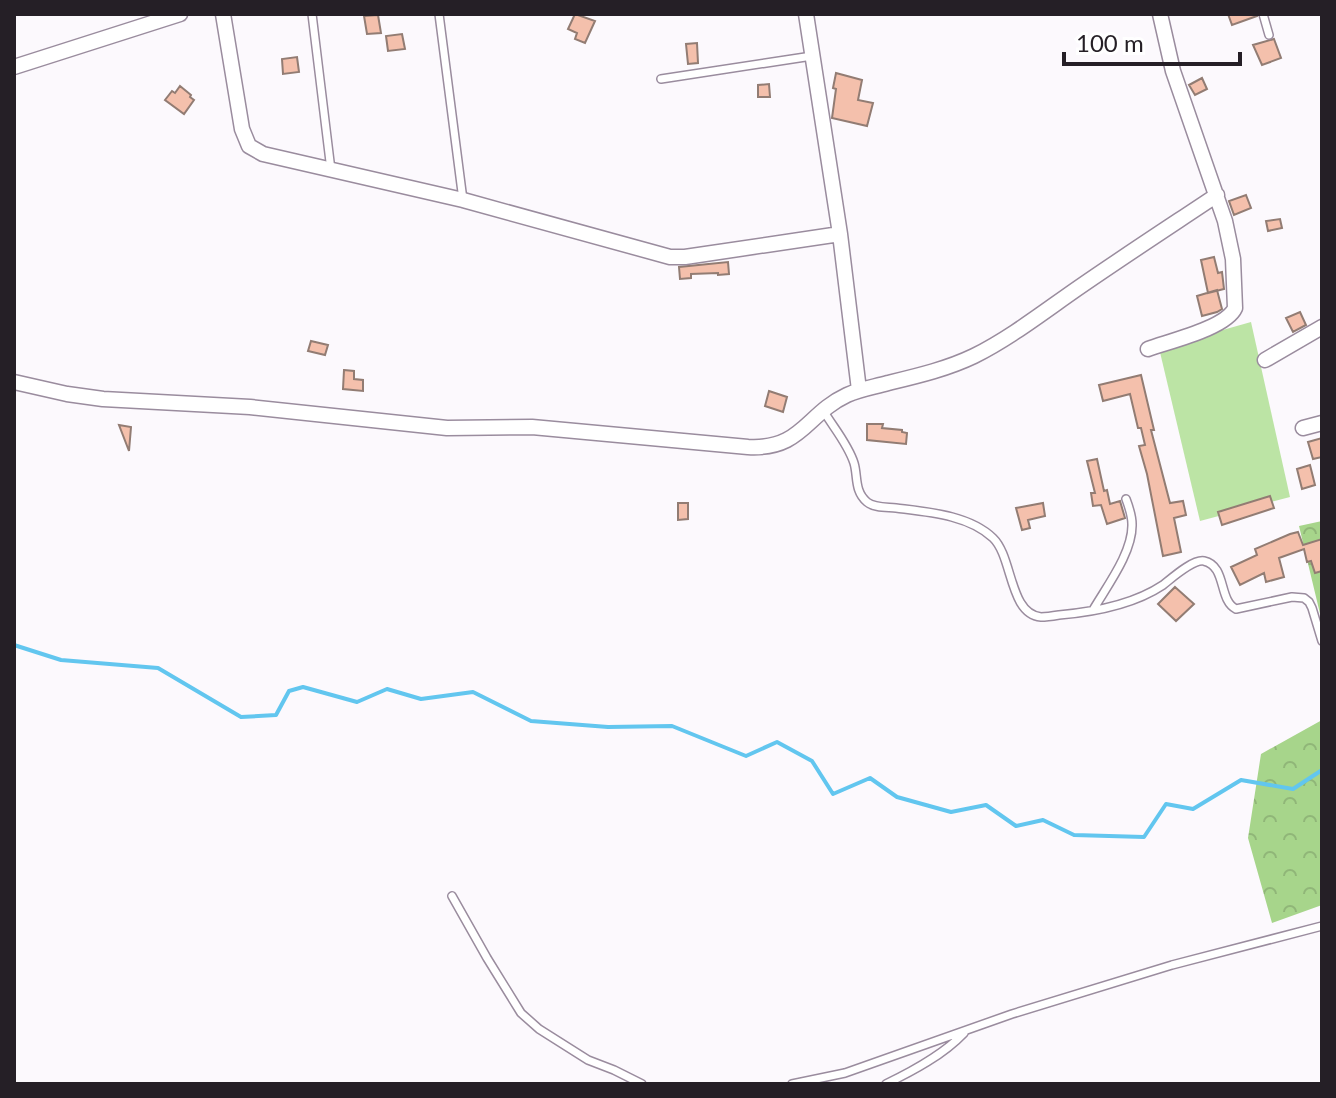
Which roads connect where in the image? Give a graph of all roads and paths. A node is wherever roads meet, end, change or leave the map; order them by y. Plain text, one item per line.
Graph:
1 (180, 14) edge
2 (223, 14) edge
3 (312, 14) edge
4 (439, 14) edge
5 (806, 14) edge
6 (1160, 14) edge
7 (1263, 14) edge
8 (152, 18) edge
9 (1269, 35) dead end
10 (812, 56) junction
11 (14, 67) edge
12 (661, 79) dead end
13 (331, 170) junction
14 (1217, 195) junction
15 (463, 200) junction
16 (840, 234) junction
17 (1322, 327) edge
18 (1148, 349) dead end
19 (1265, 360) dead end
20 (14, 382) edge
21 (859, 390) junction
22 (823, 410) junction
23 (1322, 423) edge
24 (1303, 428) dead end
25 (1126, 499) dead end
26 (1093, 610) junction
27 (1322, 641) edge
28 (452, 896) dead end
29 (1322, 926) edge
30 (967, 1030) junction
31 (642, 1084) edge
32 (792, 1084) edge
33 (886, 1084) edge

1 - 8 street
2 - 13 street
3 - 13 lane
4 - 15 lane
5 - 10 street
6 - 14 street
7 - 9 lane
8 - 11 street
10 - 12 lane
10 - 16 street
13 - 15 street
14 - 18 street
14 - 21 street
15 - 16 street
16 - 21 street
17 - 19 street
20 - 22 street
21 - 22 street
22 - 26 lane
23 - 24 street
25 - 26 lane
26 - 27 lane
28 - 31 lane
29 - 30 lane
30 - 32 lane
30 - 33 lane

